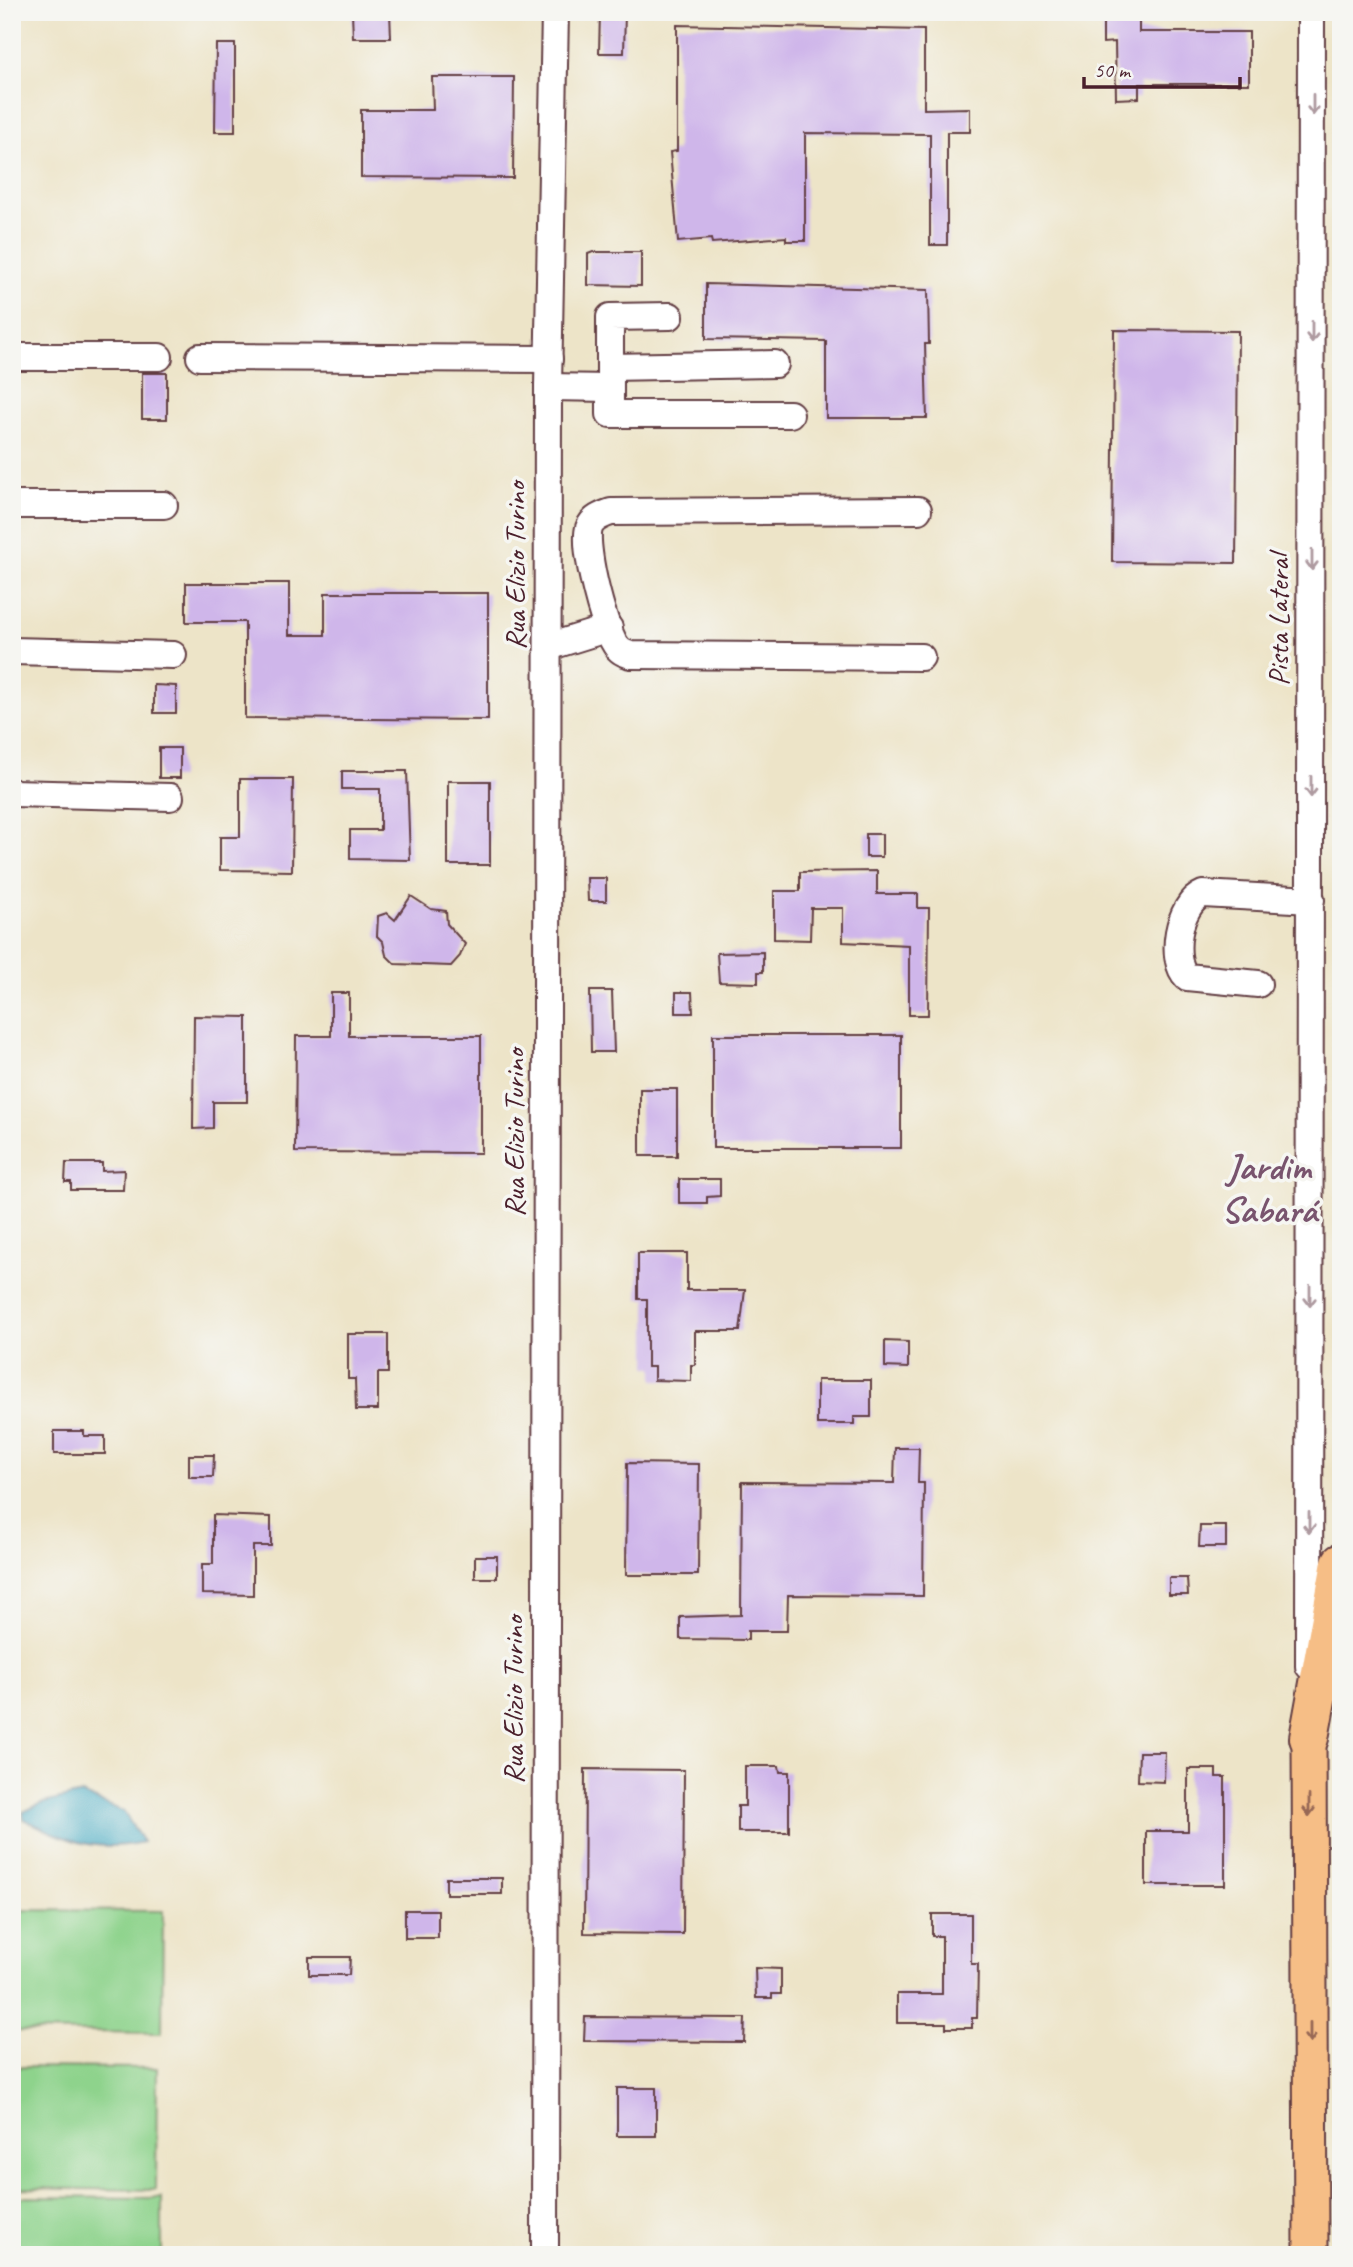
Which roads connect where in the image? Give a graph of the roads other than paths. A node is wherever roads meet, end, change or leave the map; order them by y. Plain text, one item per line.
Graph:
1 (555, 12) edge
2 (1311, 12) edge
3 (670, 316) dead end
4 (12, 357) edge
5 (159, 357) dead end
6 (200, 358) dead end
7 (548, 359) junction
8 (775, 364) dead end
9 (610, 378) junction
10 (548, 387) junction
11 (790, 414) dead end
12 (12, 505) edge
13 (164, 505) dead end
14 (918, 510) dead end
15 (609, 628) junction
16 (548, 647) junction
17 (12, 651) edge
18 (173, 655) dead end
19 (921, 657) dead end
20 (12, 793) edge
21 (170, 797) dead end
22 (1311, 900) junction
23 (1258, 984) dead end
24 (1341, 1563) edge
25 (1309, 1738) junction
26 (545, 2255) edge
27 (1311, 2255) edge

1 - 7 street, Rua Elizio Turino
2 -> 22 street, Pista Lateral
3 - 9 street
4 - 5 street
6 - 7 street
7 - 10 street, Rua Elizio Turino
8 - 9 street
9 - 10 street
9 - 11 street
10 - 16 street, Rua Elizio Turino
12 - 13 street
14 - 15 street
15 - 16 street
15 - 19 street
16 - 26 street, Rua Elizio Turino
17 - 18 street
20 - 21 street
22 - 23 street
22 -> 25 street, Pista Lateral
24 - 25 highway
25 -> 27 main road

